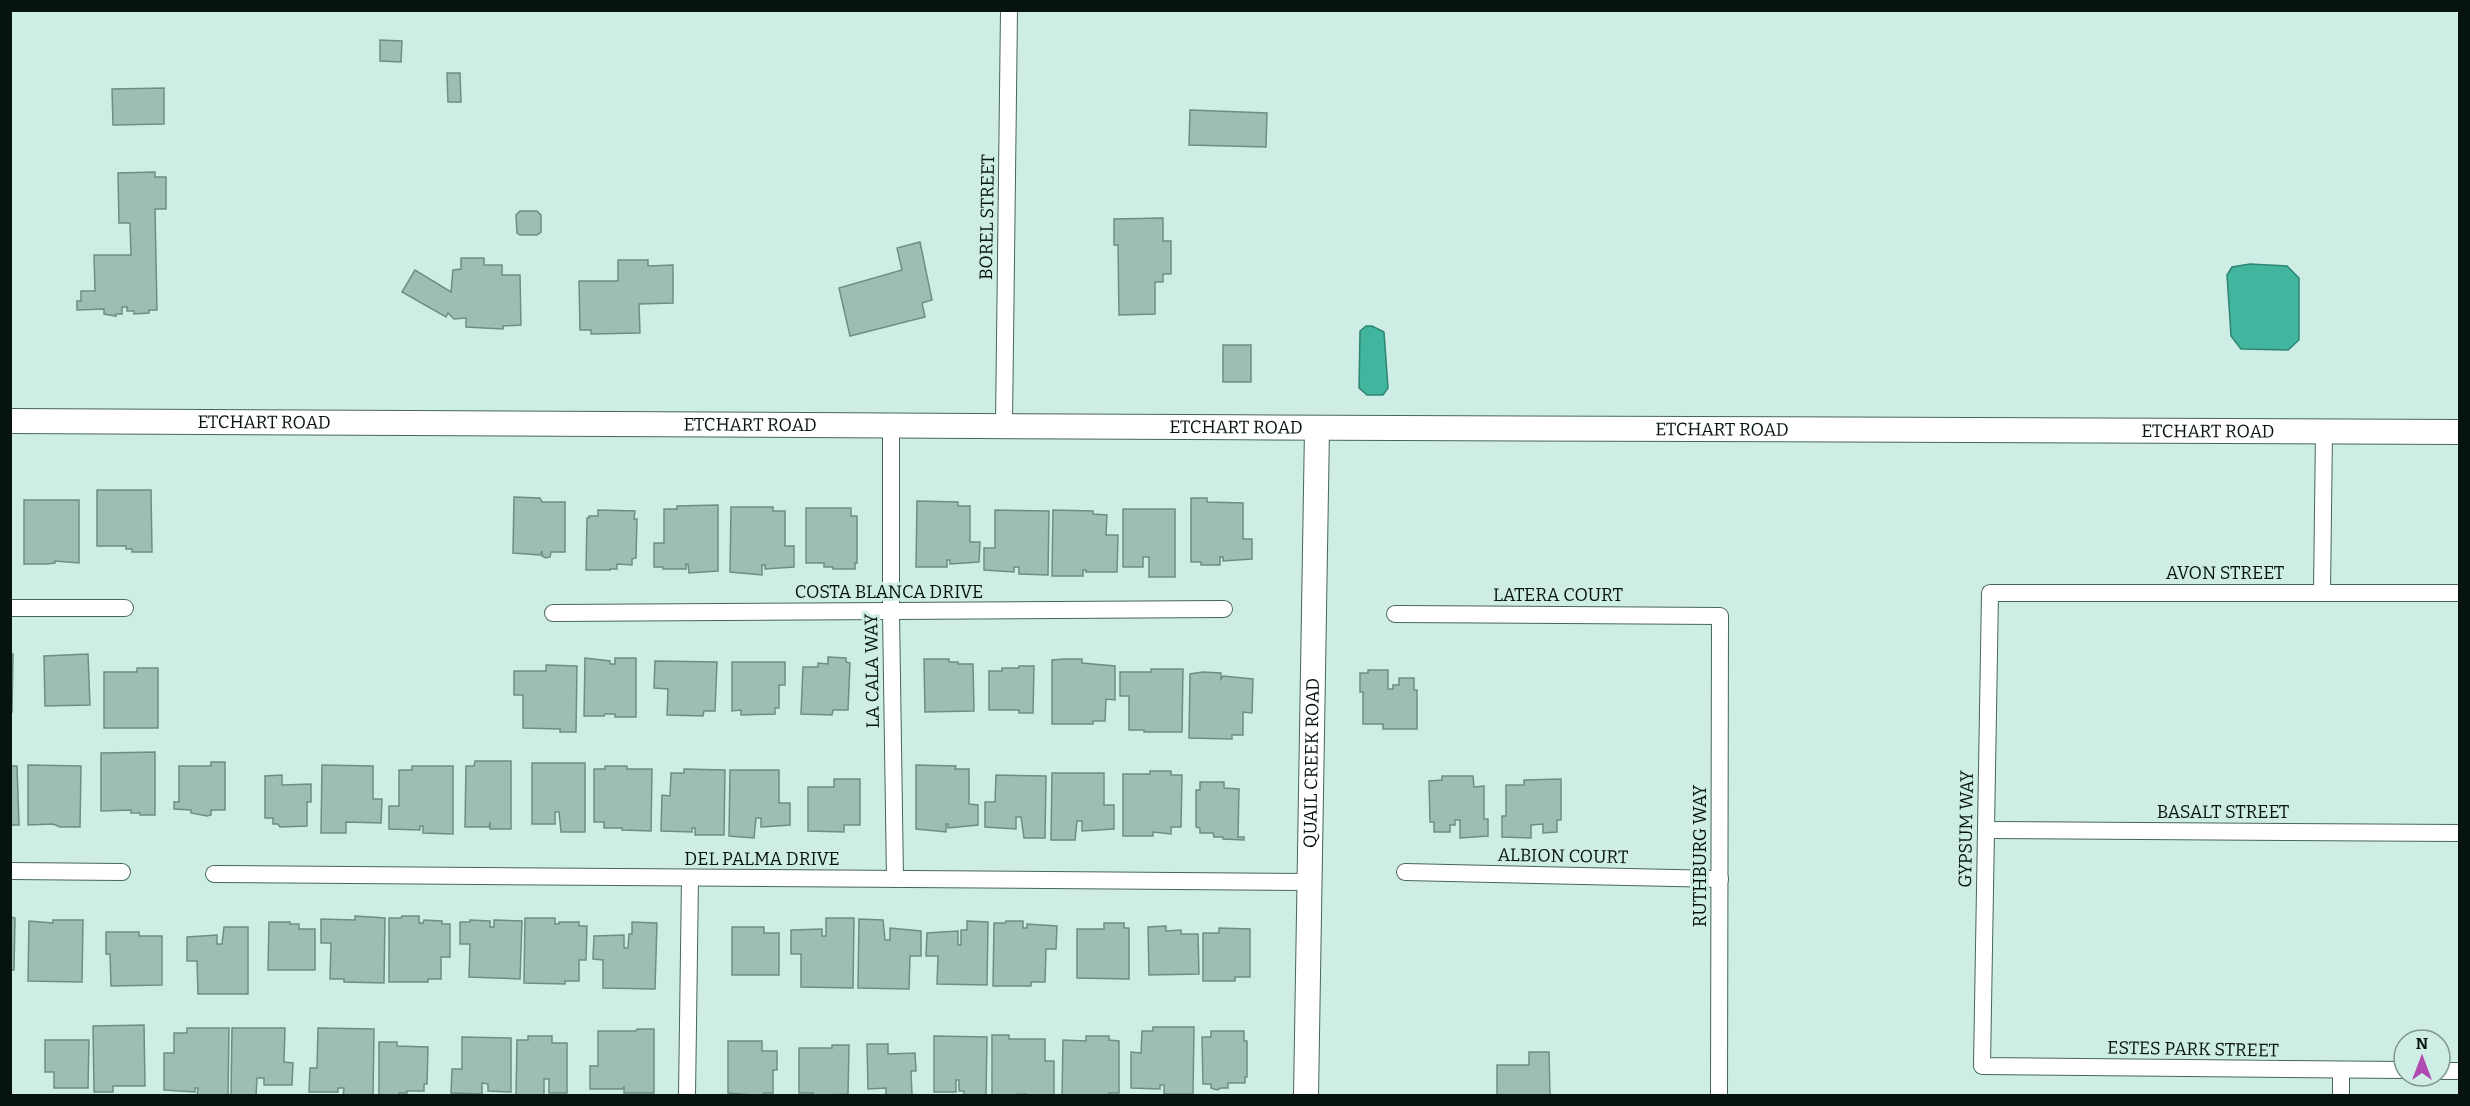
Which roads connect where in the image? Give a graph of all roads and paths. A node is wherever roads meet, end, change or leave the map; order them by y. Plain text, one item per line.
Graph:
1 (1009, 10) edge
2 (10, 421) edge
3 (1004, 424) junction
4 (891, 426) junction
5 (1317, 429) junction
6 (2324, 431) junction
7 (2460, 432) edge
8 (2322, 592) junction
9 (2460, 592) edge
10 (1990, 593) joint
11 (10, 608) edge
12 (125, 608) dead end
13 (1224, 609) dead end
14 (891, 612) junction
15 (553, 613) dead end
16 (1395, 614) dead end
17 (1720, 616) joint
18 (1986, 830) junction
19 (2460, 833) edge
20 (10, 872) edge
21 (122, 872) dead end
22 (1405, 872) dead end
23 (214, 874) dead end
24 (690, 878) junction
25 (895, 879) junction
26 (1720, 879) junction
27 (1310, 882) junction
28 (1982, 1066) joint
29 (2341, 1070) junction
30 (2392, 1070) edge
31 (687, 1095) edge
32 (1306, 1095) edge
33 (1719, 1095) edge
34 (2341, 1095) edge

1 - 3 street, BOREL STREET
2 - 4 street, ETCHART ROAD
3 - 4 street, ETCHART ROAD
3 - 5 street, ETCHART ROAD
4 - 14 street, LA CALA WAY
5 - 6 street, ETCHART ROAD
5 - 27 street, QUAIL CREEK ROAD
6 - 7 street, ETCHART ROAD
6 - 8 street
8 - 9 street, AVON STREET
8 - 10 street, AVON STREET
10 - 18 street, GYPSUM WAY
11 - 12 street
13 - 14 street, COSTA BLANCA DRIVE
14 - 15 street, COSTA BLANCA DRIVE
14 - 25 street, LA CALA WAY
16 - 17 street, LATERA COURT
17 - 26 street, RUTHBURG WAY
18 - 19 street, BASALT STREET
18 - 28 street, GYPSUM WAY
20 - 21 street
22 - 26 street, ALBION COURT
23 - 24 street, DEL PALMA DRIVE
24 - 25 street, DEL PALMA DRIVE
24 - 31 street
25 - 27 street, DEL PALMA DRIVE
26 - 33 street, RUTHBURG WAY
27 - 32 street, QUAIL CREEK ROAD
28 - 29 street, ESTES PARK STREET
29 - 30 street, ESTES PARK STREET
29 - 34 street

